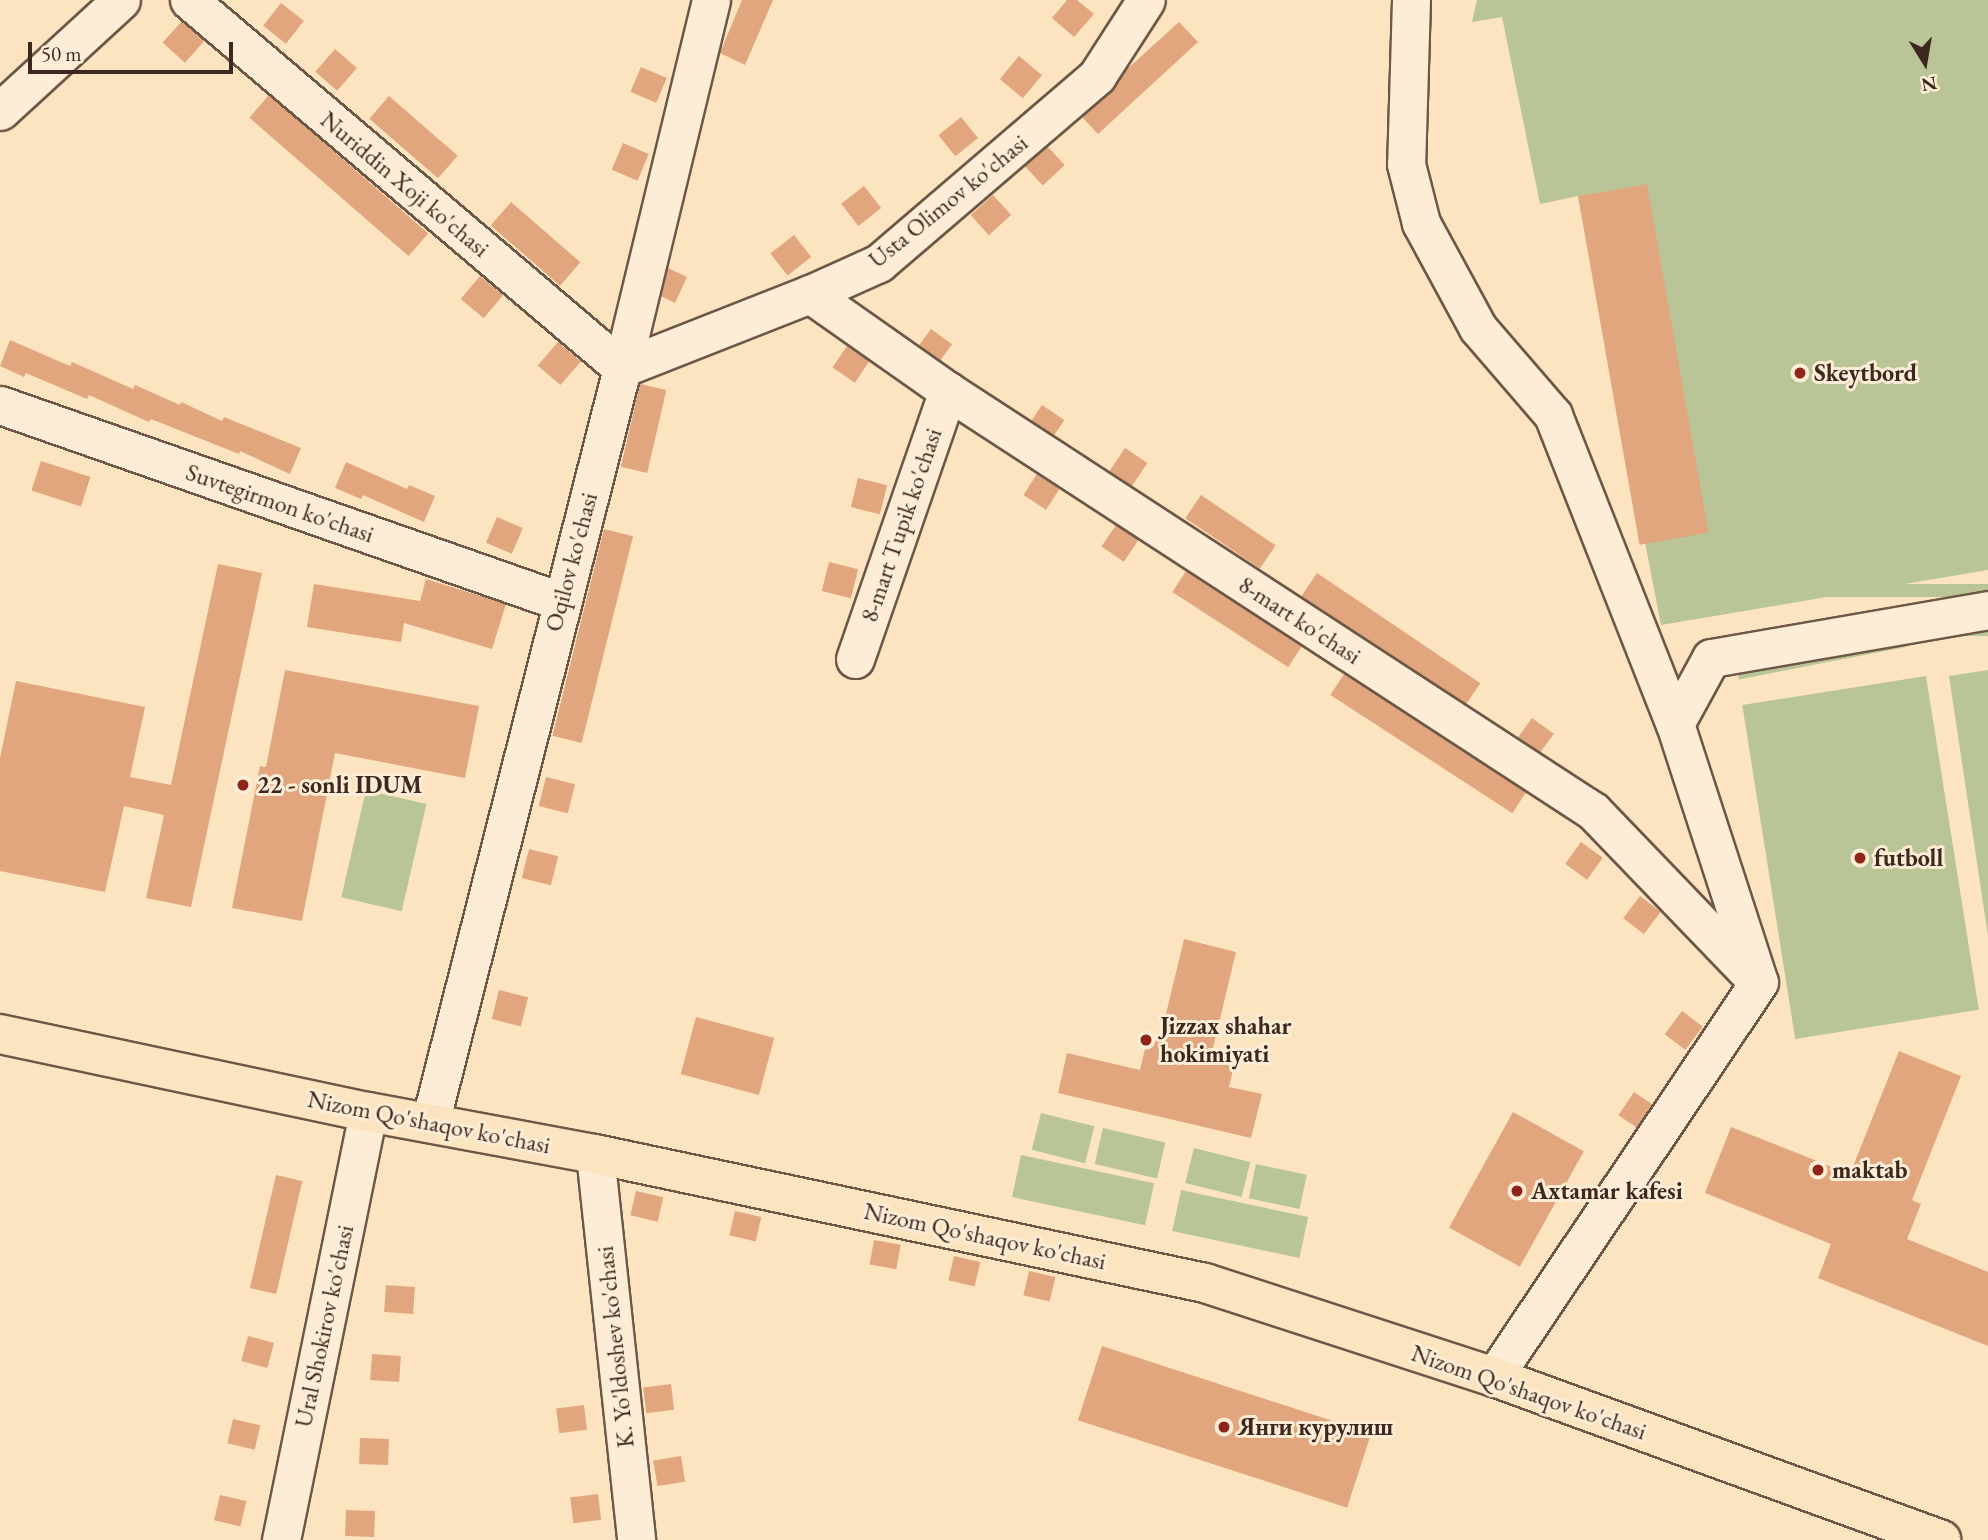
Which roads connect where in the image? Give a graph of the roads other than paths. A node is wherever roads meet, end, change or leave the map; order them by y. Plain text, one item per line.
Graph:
1 (121, 0) edge
2 (189, 0) edge
3 (711, 0) edge
4 (1146, 0) edge
5 (1411, 0) edge
6 (0, 111) edge
7 (810, 294) junction
8 (622, 368) junction
9 (948, 391) junction
10 (0, 405) edge
11 (560, 601) junction
12 (1988, 610) edge
13 (855, 659) dead end
14 (1675, 724) junction
15 (1759, 982) junction
16 (0, 1034) edge
17 (368, 1112) junction
18 (430, 1124) junction
19 (595, 1154) junction
20 (1494, 1377) junction
21 (281, 1540) edge
22 (636, 1540) edge
23 (1941, 1540) edge

1 - 6 street
2 - 8 street, Nuriddin Xoji ko'chasi
3 - 8 street, Oqilov ko'chasi
4 - 7 street, Usta Olimov ko'chasi
5 - 14 street
7 - 8 street, Usta Olimov ko'chasi
7 - 9 street, 8-mart ko'chasi
8 - 11 street, Oqilov ko'chasi
9 - 13 street, 8-mart Tupik ko'chasi
9 - 15 street, 8-mart ko'chasi
10 - 11 street, Suvtegirmon ko'chasi
11 - 18 street, Oqilov ko'chasi
12 - 14 street
14 - 15 street
15 - 20 street
16 - 17 main road, Nizom Qo'shaqov ko'chasi
17 - 18 main road, Nizom Qo'shaqov ko'chasi
17 - 21 street, Ural Shokirov ko'chasi
18 - 19 main road, Nizom Qo'shaqov ko'chasi
19 - 20 main road, Nizom Qo'shaqov ko'chasi
19 - 22 street, K. Yo'ldoshev ko'chasi
20 - 23 main road, Nizom Qo'shaqov ko'chasi

